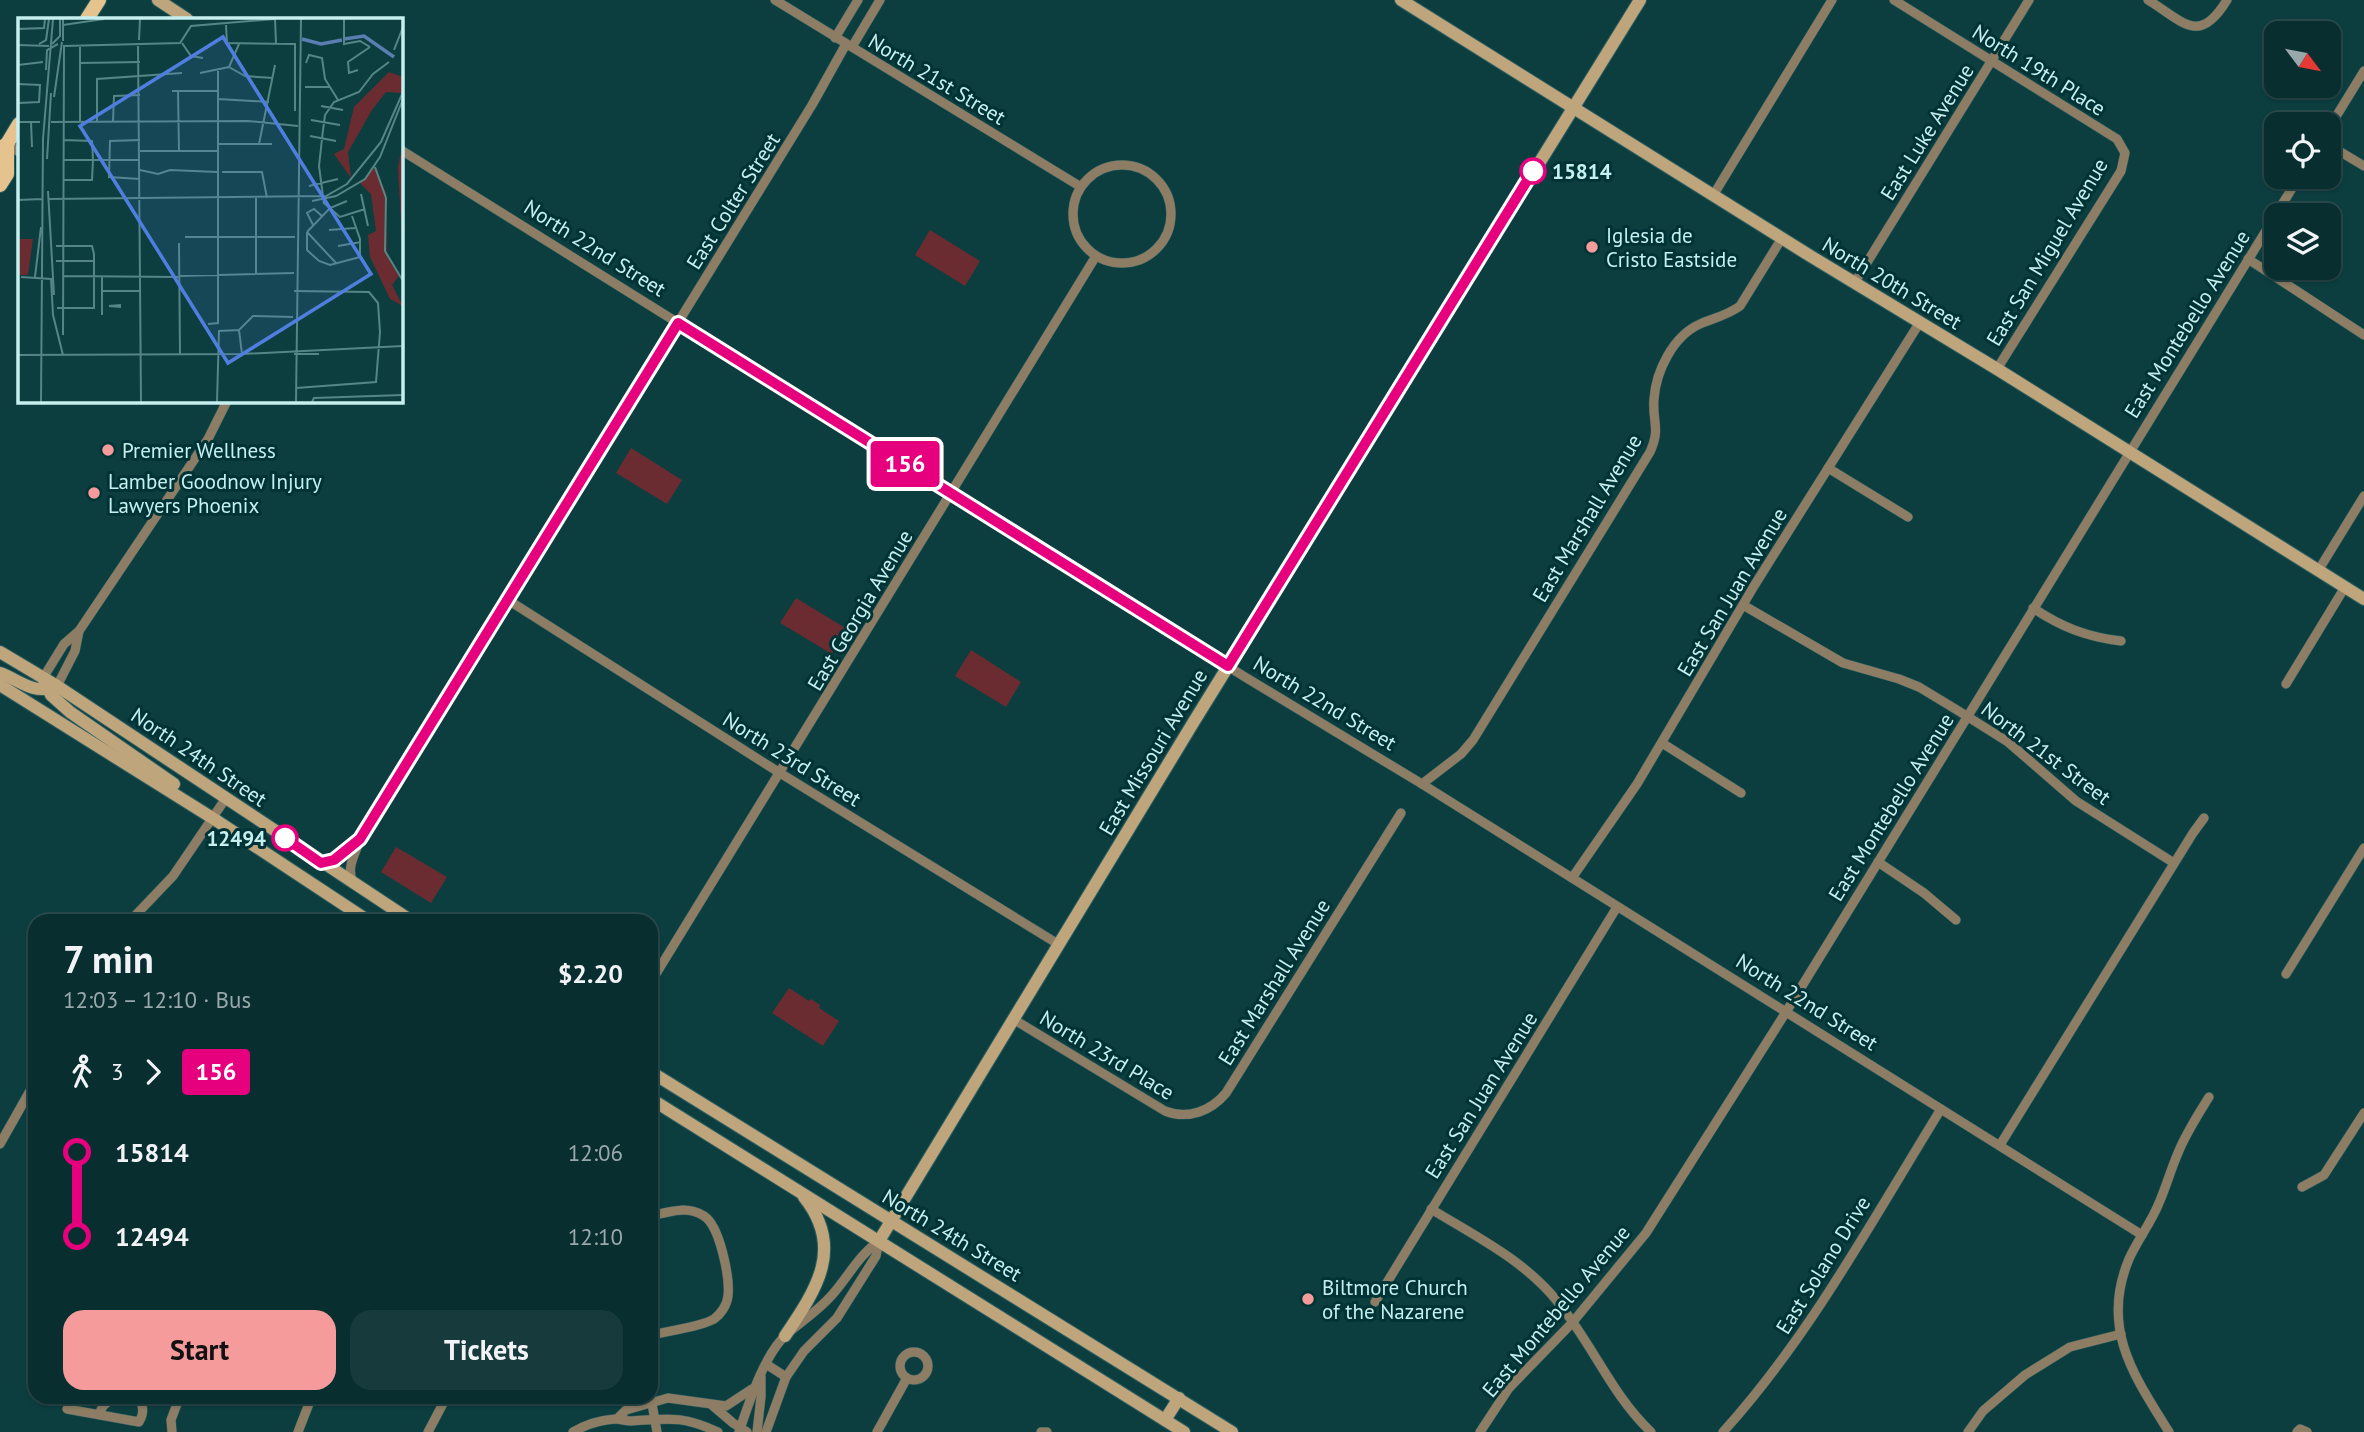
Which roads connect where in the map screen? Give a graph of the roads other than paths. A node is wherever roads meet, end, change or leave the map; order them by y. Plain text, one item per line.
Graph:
1 (99, 0) edge
2 (158, 0) edge
3 (775, 0) edge
4 (858, 0) edge
5 (880, 0) edge
6 (1401, 0) edge
7 (1640, 0) edge
8 (1832, 0) edge
9 (1894, 0) edge
10 (2029, 0) edge
11 (2148, 0) edge
12 (2227, 0) edge
13 (88, 18) edge
14 (185, 18) edge
15 (835, 37) junction
16 (849, 46) junction
17 (1991, 61) junction
18 (2364, 71) edge
19 (1573, 108) junction
20 (2339, 112) edge
21 (18, 126) edge
22 (9, 148) edge
23 (402, 151) edge
24 (2341, 152) edge
25 (2125, 153) joint
26 (2364, 166) edge
27 (0, 185) edge
28 (1081, 187) junction
29 (2292, 189) edge
30 (1714, 194) junction
31 (1782, 238) junction
32 (1096, 256) junction
33 (2248, 259) junction
34 (1855, 282) junction
35 (1920, 322) junction
36 (678, 323) junction
37 (2364, 335) edge
38 (1997, 369) junction
39 (226, 402) edge
40 (2129, 452) junction
41 (1828, 468) junction
42 (952, 493) junction
43 (2364, 496) edge
44 (1908, 517) dead end
45 (2318, 571) junction
46 (2346, 587) junction
47 (2364, 599) edge
48 (508, 600) junction
49 (1743, 605) junction
50 (2034, 608) junction
51 (79, 631) junction
52 (2121, 641) dead end
53 (0, 652) edge
54 (1228, 666) junction
55 (0, 673) edge
56 (49, 684) junction
57 (2286, 684) dead end
58 (0, 685) edge
59 (1967, 716) junction
60 (1662, 743) junction
61 (780, 774) junction
62 (1422, 784) junction
63 (1741, 793) dead end
64 (226, 798) junction
65 (1401, 813) dead end
66 (2204, 818) dead end
67 (214, 819) junction
68 (360, 839) junction
69 (2364, 848) edge
70 (1878, 862) junction
71 (321, 863) junction
72 (2174, 863) junction
73 (1572, 878) junction
74 (353, 884) junction
75 (1617, 907) junction
76 (137, 914) edge
77 (359, 914) edge
78 (400, 914) edge
79 (1956, 920) dead end
80 (1058, 944) junction
81 (658, 971) edge
82 (2286, 974) dead end
83 (1786, 1012) junction
84 (1013, 1019) junction
85 (658, 1076) edge
86 (28, 1094) edge
87 (2209, 1097) dead end
88 (658, 1103) edge
89 (1941, 1109) junction
90 (2364, 1113) edge
91 (1184, 1116) joint
92 (0, 1144) edge
93 (2000, 1145) junction
94 (2302, 1187) dead end
95 (799, 1192) junction
96 (1431, 1209) junction
97 (658, 1215) edge
98 (892, 1221) junction
99 (2142, 1235) junction
100 (879, 1241) junction
101 (1375, 1302) dead end
102 (1573, 1322) junction
103 (658, 1333) edge
104 (2121, 1334) junction
105 (785, 1336) junction
106 (766, 1364) junction
107 (761, 1375) junction
108 (786, 1377) junction
109 (907, 1378) dead end
110 (754, 1387) junction
111 (1179, 1398) junction
112 (658, 1399) edge
113 (105, 1404) edge
114 (142, 1404) edge
115 (177, 1404) edge
116 (309, 1404) edge
117 (443, 1404) edge
118 (640, 1404) edge
119 (652, 1404) edge
120 (713, 1406) junction
121 (67, 1409) dead end
122 (99, 1414) junction
123 (618, 1418) junction
124 (655, 1418) junction
125 (1165, 1420) junction
126 (742, 1431) edge
127 (172, 1432) edge
128 (298, 1432) edge
129 (428, 1432) edge
130 (573, 1432) edge
131 (657, 1432) edge
132 (718, 1432) edge
133 (757, 1432) edge
134 (766, 1432) edge
135 (877, 1432) edge
136 (1041, 1432) edge
137 (1047, 1432) edge
138 (1184, 1432) edge
139 (1232, 1432) edge
140 (1480, 1432) edge
141 (1651, 1432) edge
142 (1723, 1432) edge
143 (1968, 1432) edge
144 (2169, 1432) edge

1 - 13 main road
2 - 14 main road
3 - 15 street, North 21st Street
4 - 15 street
5 - 16 street, East Colter Street
6 - 19 main road, North 20th Street
7 - 19 main road, East Missouri Avenue
8 - 30 street
9 - 17 street, North 19th Place
10 - 17 street, East Luke Avenue
11 - 12 street
15 - 16 street, North 21st Street
16 - 28 street, North 21st Street
16 - 36 street, East Colter Street
17 - 25 street, North 19th Place
17 - 34 street, East Luke Avenue
18 - 20 street
19 - 30 main road, North 20th Street
19 - 54 main road, East Missouri Avenue
21 - 22 main road
22 - 27 main road
23 - 36 street, North 22nd Street
24 - 26 street
25 - 38 street, East San Miguel Avenue
28 - 32 street
28 - 32 street
29 - 33 street, East Montebello Avenue
30 - 31 main road, North 20th Street
31 - 34 main road, North 20th Street
31 - 62 street, East Marshall Avenue
32 - 42 street, East Georgia Avenue
33 - 37 street
33 - 40 street, East Montebello Avenue
34 - 35 main road, North 20th Street
35 - 38 main road, North 20th Street
35 - 41 street, East San Juan Avenue
36 - 42 street, North 22nd Street
36 - 48 street, East Colter Street
38 - 40 main road, North 20th Street
39 - 51 street
40 - 45 main road, North 20th Street
40 - 50 street, East Montebello Avenue
41 - 44 street
41 - 49 street, East San Juan Avenue
42 - 54 street, North 22nd Street
42 - 61 street, East Georgia Avenue
43 - 45 street
45 - 46 main road, North 20th Street
46 - 47 main road, North 20th Street
46 - 57 street
48 - 61 street, North 23rd Street
48 - 68 street, East Colter Street
49 - 59 street, North 21st Street
49 - 60 street, East San Juan Avenue
50 - 52 street
50 - 59 street, East Montebello Avenue
51 - 56 street
51 - 56 street
53 - 56 main road, North 24th Street
54 - 62 street, North 22nd Street
54 - 80 main road, East Missouri Avenue
55 - 56 main road
56 - 64 main road, North 24th Street
56 - 67 main road
58 - 67 main road, North 24th Street
59 - 70 street, East Montebello Avenue
59 - 72 street, North 21st Street
60 - 63 street
60 - 73 street, East San Juan Avenue
61 - 80 street, North 23rd Street
61 - 81 street, East Georgia Avenue
62 - 73 street, North 22nd Street
64 - 67 street
64 - 71 main road, North 24th Street
65 - 91 street, East Marshall Avenue
66 - 72 street
67 - 76 street
67 - 77 main road, North 24th Street
68 - 71 street, East Colter Street
68 - 74 street, East Colter Street
69 - 82 street
70 - 79 street
70 - 83 street, East Montebello Avenue
71 - 74 main road, North 24th Street
72 - 93 street
73 - 75 street, North 22nd Street
74 - 78 main road, North 24th Street
75 - 83 street, North 22nd Street
75 - 96 street, East San Juan Avenue
80 - 84 main road, East Missouri Avenue
83 - 89 street, North 22nd Street
83 - 102 street, East Montebello Avenue
84 - 91 street, North 23rd Place
84 - 98 main road, East Missouri Avenue
85 - 98 main road, North 24th Street
86 - 92 street
87 - 99 street
88 - 95 main road, North 24th Street
89 - 93 street, North 22nd Street
89 - 142 street, East Solano Drive
90 - 94 street
93 - 99 street, North 22nd Street
95 - 100 main road, North 24th Street
95 - 105 main road
96 - 101 street, East San Juan Avenue
96 - 102 street
97 - 103 street
98 - 100 main road, East Missouri Avenue
98 - 111 main road, North 24th Street
99 - 104 street
100 - 105 street
100 - 108 street
100 - 125 main road, North 24th Street
102 - 140 street, East Montebello Avenue
102 - 141 street
104 - 143 street
104 - 144 street
105 - 106 street
106 - 107 street
106 - 108 street
107 - 110 street
107 - 133 street
108 - 134 street
109 - 135 street
110 - 120 street
110 - 126 street
111 - 125 main road
111 - 139 main road, North 24th Street
112 - 120 street
113 - 122 street
114 - 122 street
115 - 127 street
116 - 128 street
117 - 129 street
118 - 123 street
119 - 124 street
120 - 126 street
121 - 122 street
123 - 124 street
123 - 130 street
124 - 131 street
124 - 132 street
125 - 138 main road, North 24th Street
136 - 137 street

